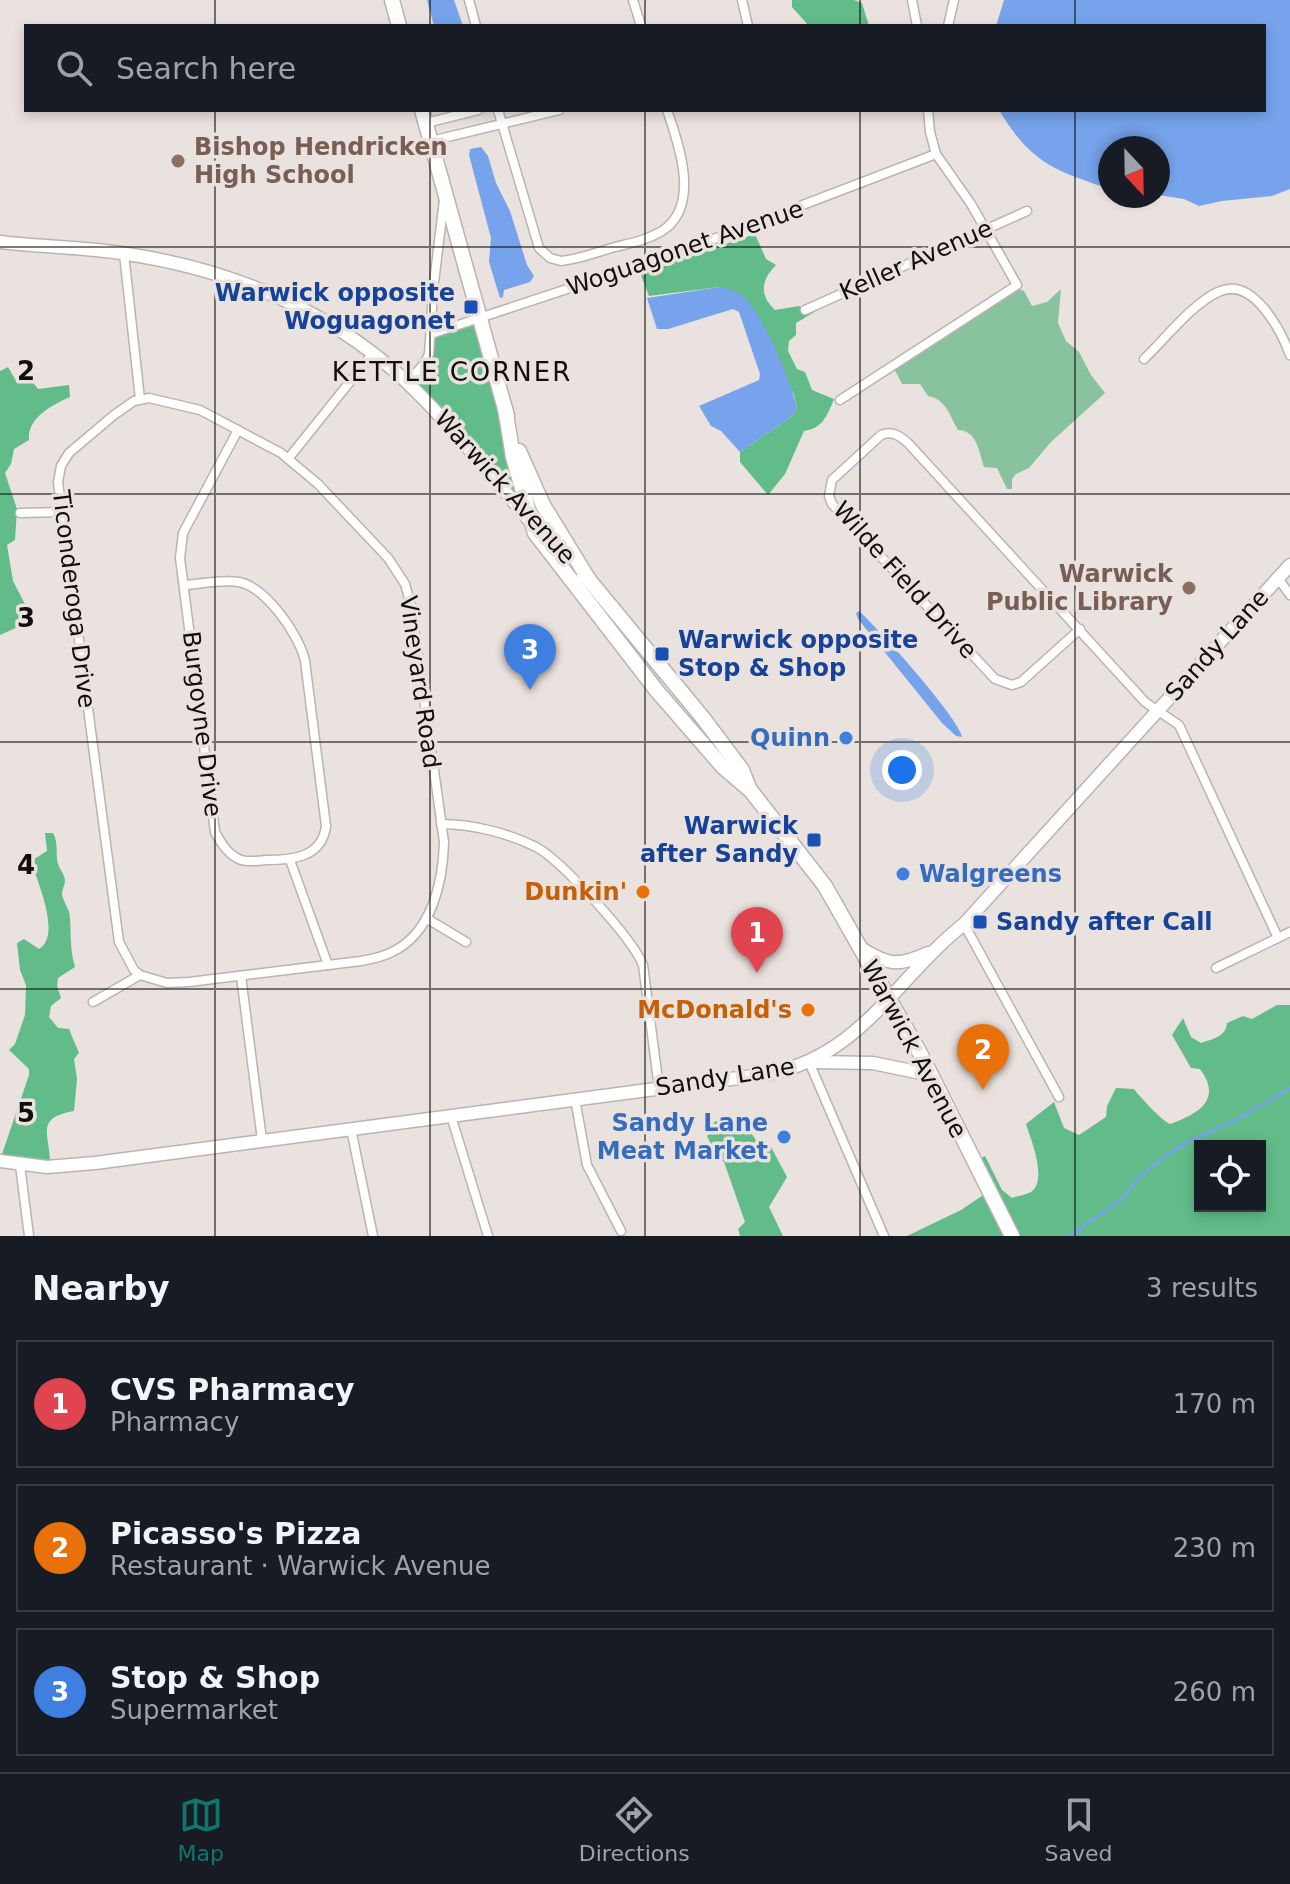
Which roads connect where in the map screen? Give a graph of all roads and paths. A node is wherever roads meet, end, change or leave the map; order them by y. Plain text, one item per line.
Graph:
1 (392, 0) edge
2 (469, 0) edge
3 (633, 0) edge
4 (742, 0) edge
5 (912, 0) edge
6 (954, 0) edge
7 (398, 24) edge
8 (475, 24) edge
9 (640, 24) edge
10 (748, 24) edge
11 (917, 24) edge
12 (948, 24) edge
13 (460, 112) edge
14 (499, 112) edge
15 (668, 112) edge
16 (928, 112) edge
17 (536, 113) edge
18 (424, 116) edge
19 (502, 123) junction
20 (431, 141) junction
21 (936, 154) junction
22 (445, 197) junction
23 (1027, 211) dead end
24 (986, 228) junction
25 (0, 242) edge
26 (124, 254) junction
27 (805, 310) dead end
28 (478, 318) junction
29 (431, 334) junction
30 (373, 353) junction
31 (1290, 355) edge
32 (1144, 359) dead end
33 (407, 383) junction
34 (140, 399) junction
35 (840, 400) dead end
36 (505, 408) junction
37 (238, 430) junction
38 (288, 459) junction
39 (62, 512) junction
40 (20, 513) dead end
41 (532, 527) junction
42 (1290, 565) edge
43 (1278, 578) junction
44 (589, 580) junction
45 (184, 585) junction
46 (1290, 595) edge
47 (1080, 629) junction
48 (1157, 711) junction
49 (751, 791) junction
50 (441, 824) junction
51 (290, 860) junction
52 (426, 918) junction
53 (964, 924) junction
54 (1290, 932) edge
55 (1278, 938) junction
56 (466, 942) dead end
57 (861, 948) junction
58 (934, 950) junction
59 (328, 965) junction
60 (1216, 968) dead end
61 (140, 975) junction
62 (241, 976) junction
63 (888, 999) junction
64 (93, 1002) dead end
65 (809, 1062) junction
66 (931, 1075) junction
67 (659, 1088) junction
68 (1059, 1097) dead end
69 (575, 1099) junction
70 (451, 1116) junction
71 (351, 1129) junction
72 (262, 1140) junction
73 (0, 1161) edge
74 (20, 1165) junction
75 (621, 1231) dead end
76 (371, 1235) edge
77 (29, 1236) edge
78 (488, 1236) edge
79 (884, 1236) edge
80 (1012, 1236) edge

1 - 7 main road
2 - 8 street
3 - 9 street
4 - 10 street
5 - 11 street
6 - 12 street
13 - 18 street
14 - 19 street
15 - 19 street
16 - 21 street
17 - 19 street
18 - 20 main road
19 - 20 street
20 - 22 main road
21 - 24 street
21 - 28 street, Woguagonet Avenue
22 - 28 main road
22 - 29 street
23 - 24 street, Keller Avenue
24 - 27 street, Keller Avenue
24 - 35 street
25 - 26 main road, Warwick Avenue
26 - 30 main road, Warwick Avenue
26 - 34 street
28 - 29 street, Woguagonet Avenue
28 - 36 main road
29 - 33 street
30 - 33 main road, Warwick Avenue
30 - 38 street
31 - 32 street
33 - 41 main road, Warwick Avenue
34 - 37 street, Vineyard Road
34 - 39 street, Ticonderoga Drive
36 - 41 main road
36 - 44 main road
37 - 38 street, Vineyard Road
37 - 45 street, Burgoyne Drive
38 - 50 street, Vineyard Road
39 - 40 street
39 - 61 street, Ticonderoga Drive
41 - 44 main road, Warwick Avenue
41 - 49 main road, Warwick Avenue
42 - 43 main road, Sandy Lane
43 - 46 street
43 - 48 main road, Sandy Lane
44 - 49 main road, Warwick Avenue
45 - 51 street, Burgoyne Drive
45 - 51 street
47 - 47 street, Wilde Field Drive
47 - 48 street, Wilde Field Drive
48 - 53 main road, Sandy Lane
48 - 55 street, Wilde Field Drive
49 - 57 main road, Warwick Avenue
50 - 52 street, Vineyard Road
50 - 67 street
51 - 59 street
52 - 56 street
52 - 59 street, Vineyard Road
53 - 58 main road, Sandy Lane
53 - 68 street
54 - 55 street
55 - 60 street
57 - 58 main road
57 - 63 main road, Warwick Avenue
58 - 63 main road, Sandy Lane
59 - 62 street, Vineyard Road
61 - 62 street, Vineyard Road
61 - 64 street
62 - 72 street
63 - 65 main road, Sandy Lane
63 - 66 main road, Warwick Avenue
65 - 66 main road
65 - 67 main road, Sandy Lane
65 - 79 street
66 - 80 main road, Warwick Avenue
67 - 69 main road, Sandy Lane
69 - 70 main road, Sandy Lane
69 - 75 street
70 - 71 main road, Sandy Lane
70 - 78 street
71 - 72 main road, Sandy Lane
71 - 76 street
72 - 74 main road, Sandy Lane
73 - 74 main road, Sandy Lane
74 - 77 street

